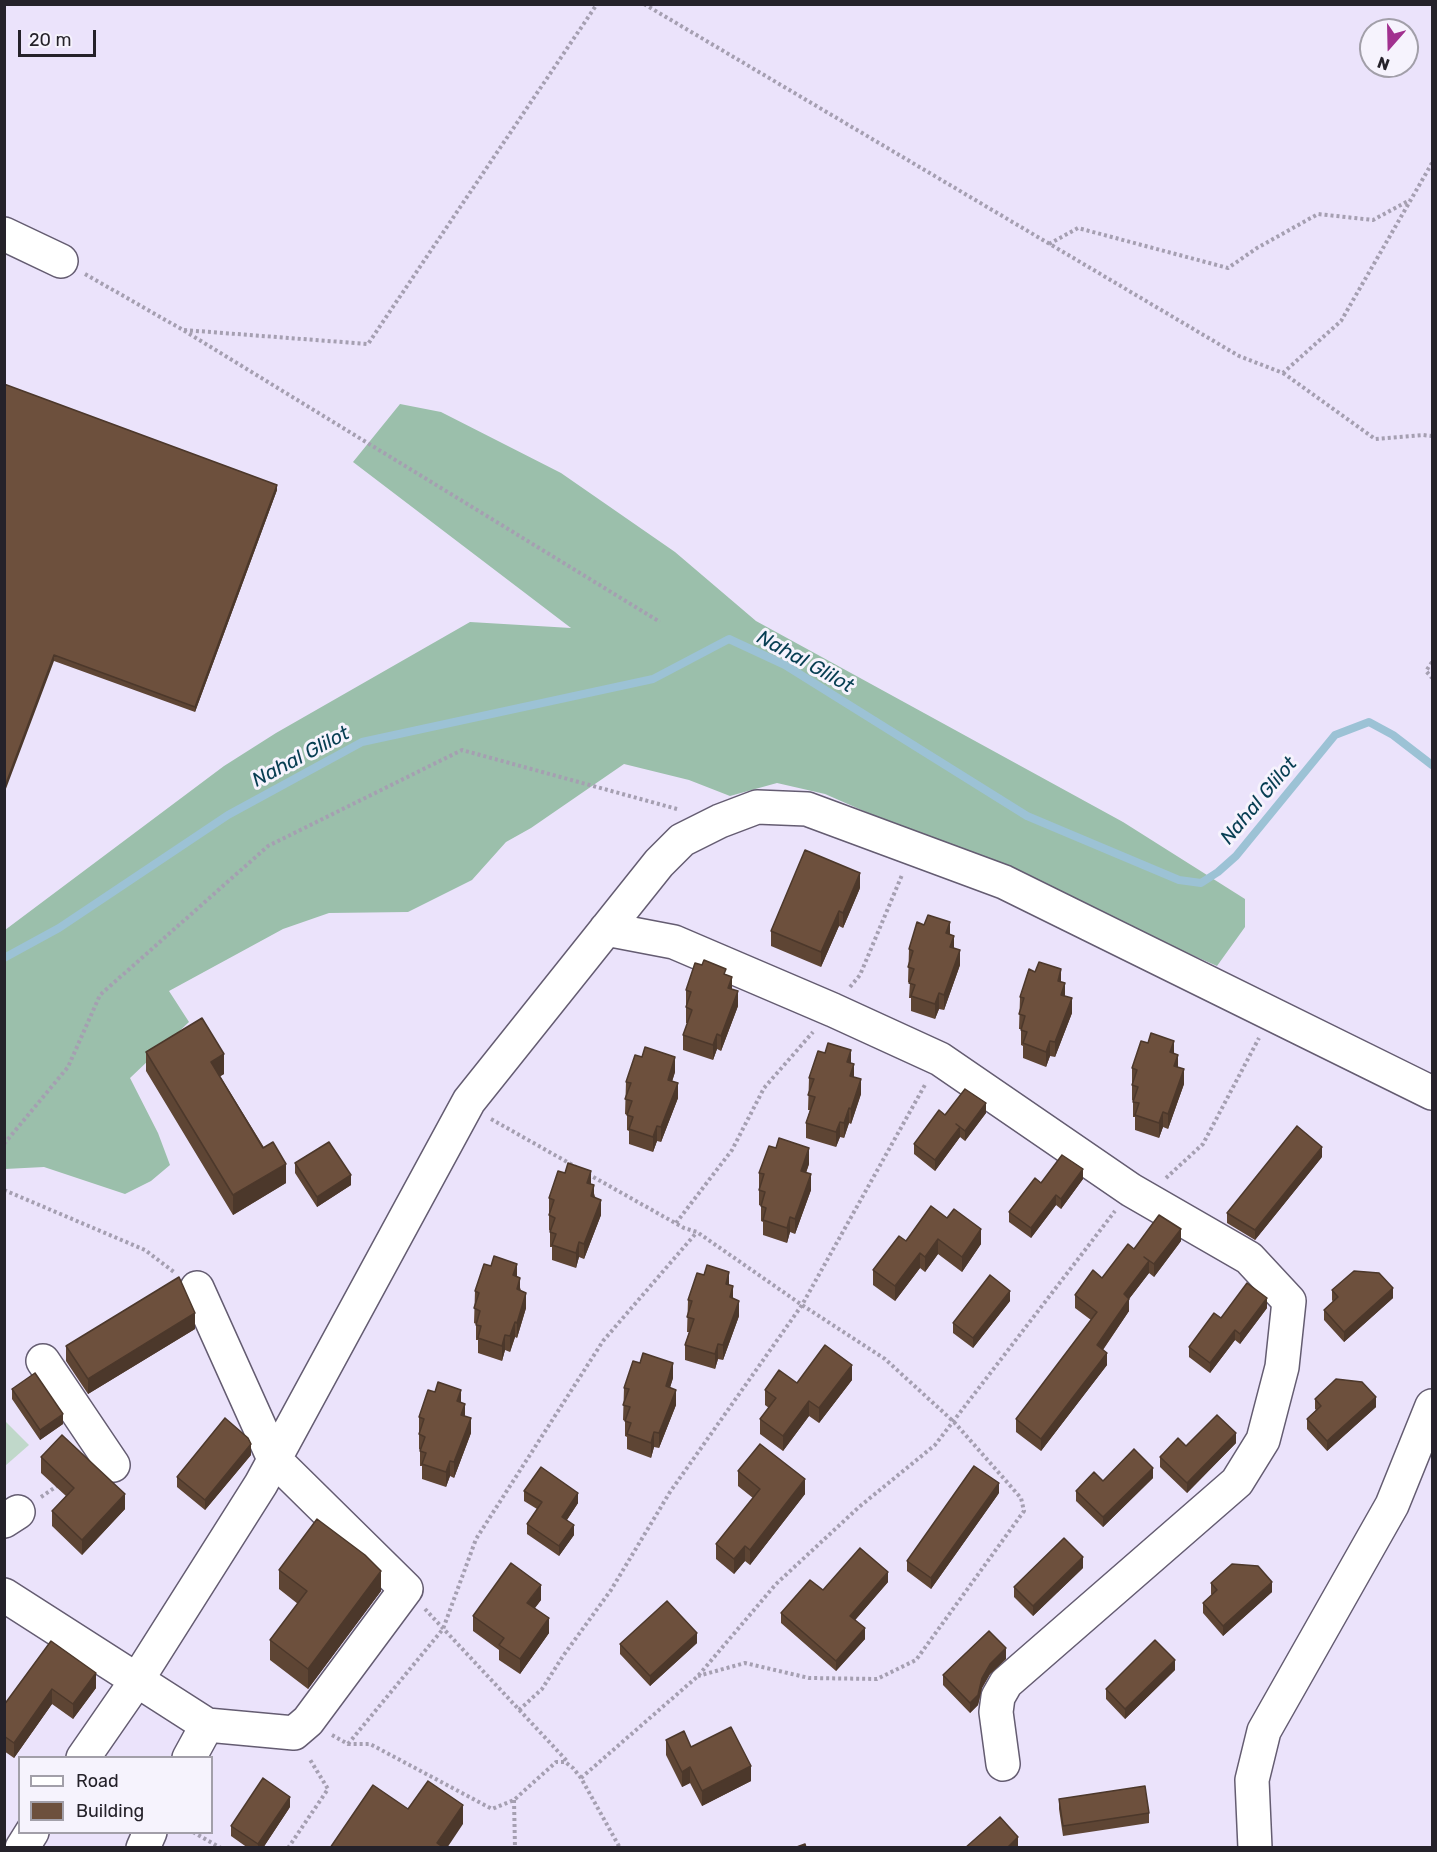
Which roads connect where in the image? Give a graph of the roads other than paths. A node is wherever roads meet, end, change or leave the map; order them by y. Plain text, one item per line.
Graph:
1 (4, 234) edge
2 (61, 261) road end
3 (606, 929) junction
4 (1432, 1093) edge
5 (197, 1288) road end
6 (43, 1361) dead end
7 (1432, 1406) edge
8 (274, 1459) junction
9 (113, 1465) dead end
10 (4, 1595) edge
11 (136, 1680) junction
12 (207, 1725) junction
13 (84, 1756) edge
14 (190, 1756) edge
15 (1003, 1764) dead end
16 (31, 1834) edge
17 (150, 1834) edge
18 (22, 1848) edge
19 (143, 1848) edge
20 (1255, 1848) edge

1 - 2 street
3 - 4 street
3 - 8 street
3 - 15 street
5 - 8 street
6 - 9 street
7 - 20 street
8 - 11 street
8 - 12 street
10 - 11 street
11 - 12 street
11 - 13 street
12 - 14 street
16 - 18 street
17 - 19 street

